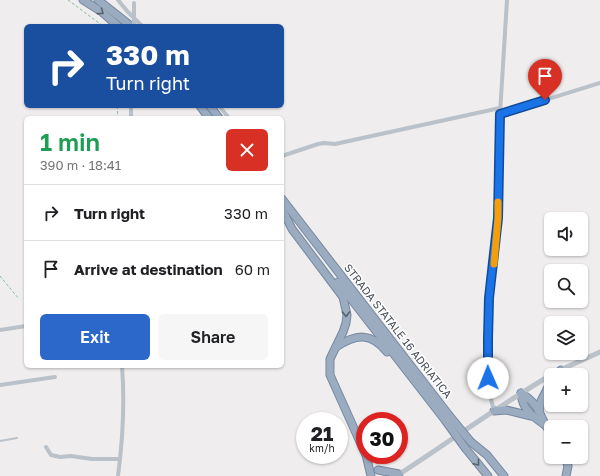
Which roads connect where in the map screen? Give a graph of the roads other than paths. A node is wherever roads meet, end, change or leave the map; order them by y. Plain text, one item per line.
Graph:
1 (83, 0) edge
2 (98, 0) edge
3 (118, 0) edge
4 (507, 0) edge
5 (134, 1) edge
6 (116, 24) edge
7 (129, 24) edge
8 (132, 24) edge
9 (140, 24) edge
10 (600, 83) edge
11 (221, 108) edge
12 (500, 108) junction
13 (500, 114) junction
14 (227, 116) edge
15 (284, 155) edge
16 (284, 202) edge
17 (284, 211) edge
18 (284, 212) edge
19 (24, 326) edge
20 (0, 330) edge
21 (336, 348) junction
22 (600, 352) edge
23 (122, 368) edge
24 (566, 368) edge
25 (55, 377) dead end
26 (544, 379) edge
27 (0, 385) edge
28 (521, 393) junction
29 (544, 394) edge
30 (494, 410) junction
31 (539, 411) junction
32 (445, 416) junction
33 (531, 416) junction
34 (544, 423) edge
35 (544, 424) edge
36 (356, 434) edge
37 (18, 438) dead end
38 (0, 441) edge
39 (471, 442) junction
40 (46, 447) dead end
41 (120, 459) junction
42 (368, 464) edge
43 (372, 464) edge
44 (568, 464) edge
45 (379, 473) edge
46 (398, 475) edge
47 (118, 476) edge
48 (371, 476) edge
49 (488, 476) edge
50 (498, 476) edge
51 (504, 476) edge
52 (566, 476) edge

1 -> 6 highway
2 - 7 highway
3 - 9 street
4 - 12 street
5 - 8 street, bridge
10 - 13 street
11 - 14 street
12 - 13 street
12 - 15 street
13 - 30 street
16 - 32 highway, STRADA STATALE 16 ADRIATICA
17 - 32 highway, STRADA STATALE 16 ADRIATICA
18 -> 21 highway
19 - 20 street
21 - 32 highway
21 - 36 highway
22 - 24 street
23 - 41 street
25 - 27 street
26 - 28 street
28 - 30 street
28 - 31 highway
28 - 33 highway
29 - 31 highway
30 - 33 highway
30 - 46 street
31 - 34 highway
32 - 39 highway, STRADA STATALE 16 ADRIATICA, bridge
32 -> 49 highway, STRADA STATALE 16 ADRIATICA, bridge
33 - 35 highway
37 - 38 lane
39 - 50 highway, STRADA STATALE 16 ADRIATICA
39 - 51 highway
40 - 41 street
41 - 47 street
42 - 48 highway
43 - 45 highway
44 - 52 highway
45 - 46 highway

